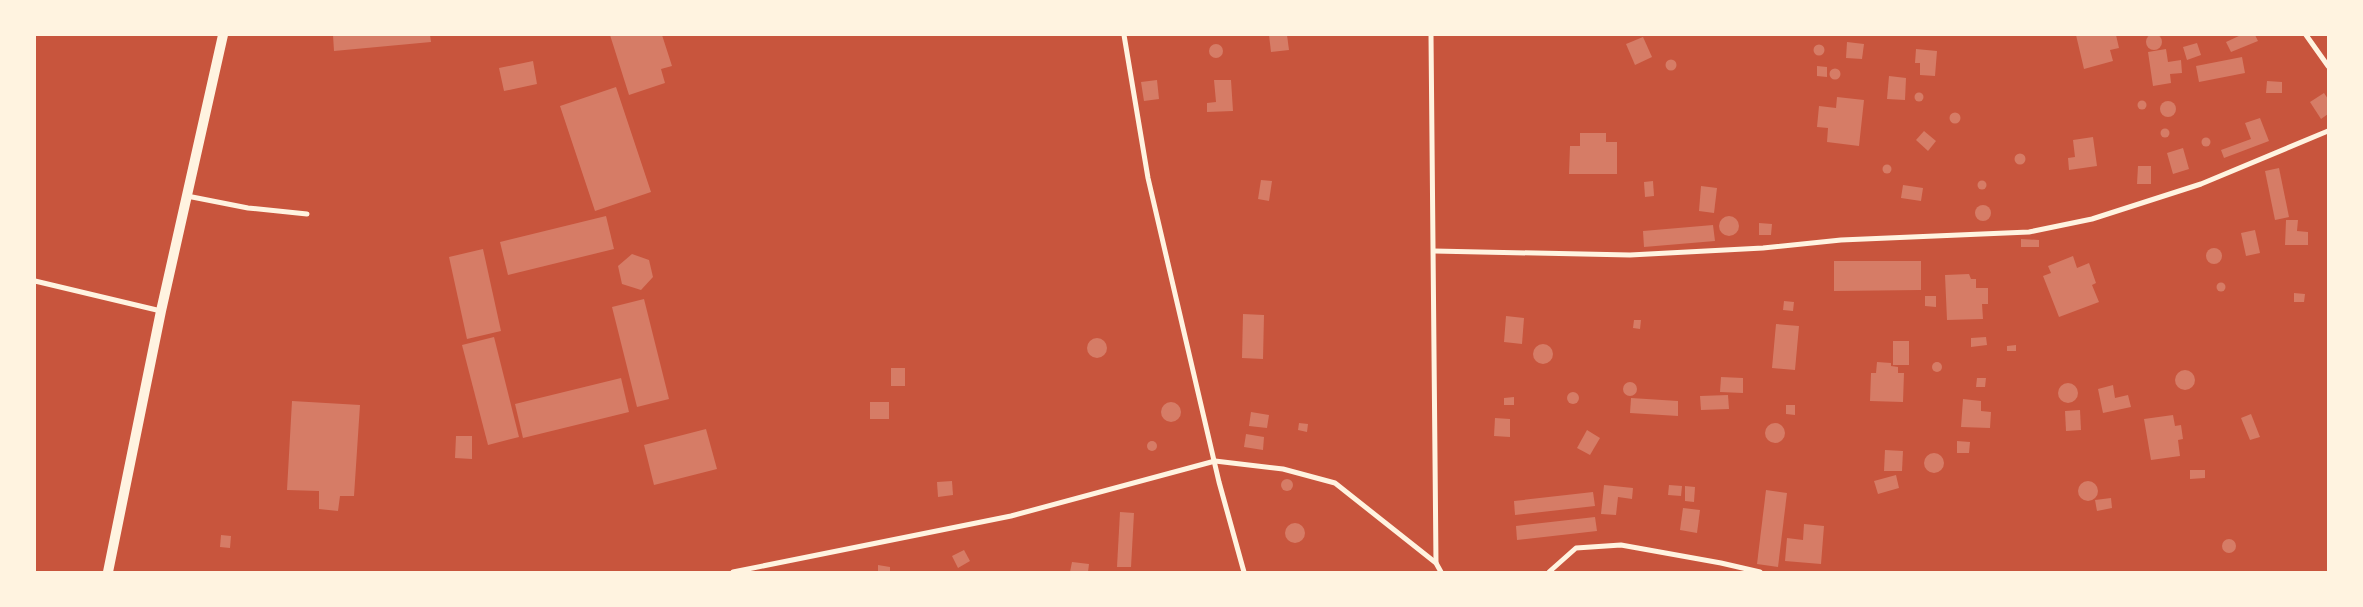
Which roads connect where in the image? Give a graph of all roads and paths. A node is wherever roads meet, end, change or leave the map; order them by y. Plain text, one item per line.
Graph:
1 (223, 35) edge
2 (1124, 35) edge
3 (1431, 35) edge
4 (2306, 35) edge
5 (2328, 66) edge
6 (2328, 131) edge
7 (187, 196) junction
8 (307, 214) dead end
9 (1434, 250) junction
10 (35, 281) edge
11 (161, 311) junction
12 (1215, 461) junction
13 (1436, 563) junction
14 (108, 572) edge
15 (733, 572) edge
16 (1244, 572) edge
17 (1441, 572) edge
18 (1549, 572) edge
19 (1760, 572) edge

1 - 7 main road
2 - 12 street
3 - 9 street
4 - 5 street
6 - 9 street
7 - 8 street
7 - 11 main road
9 - 13 street
10 - 11 street
11 - 14 main road
12 - 13 street
12 - 15 street
12 - 16 street
13 - 17 street
18 - 19 street

